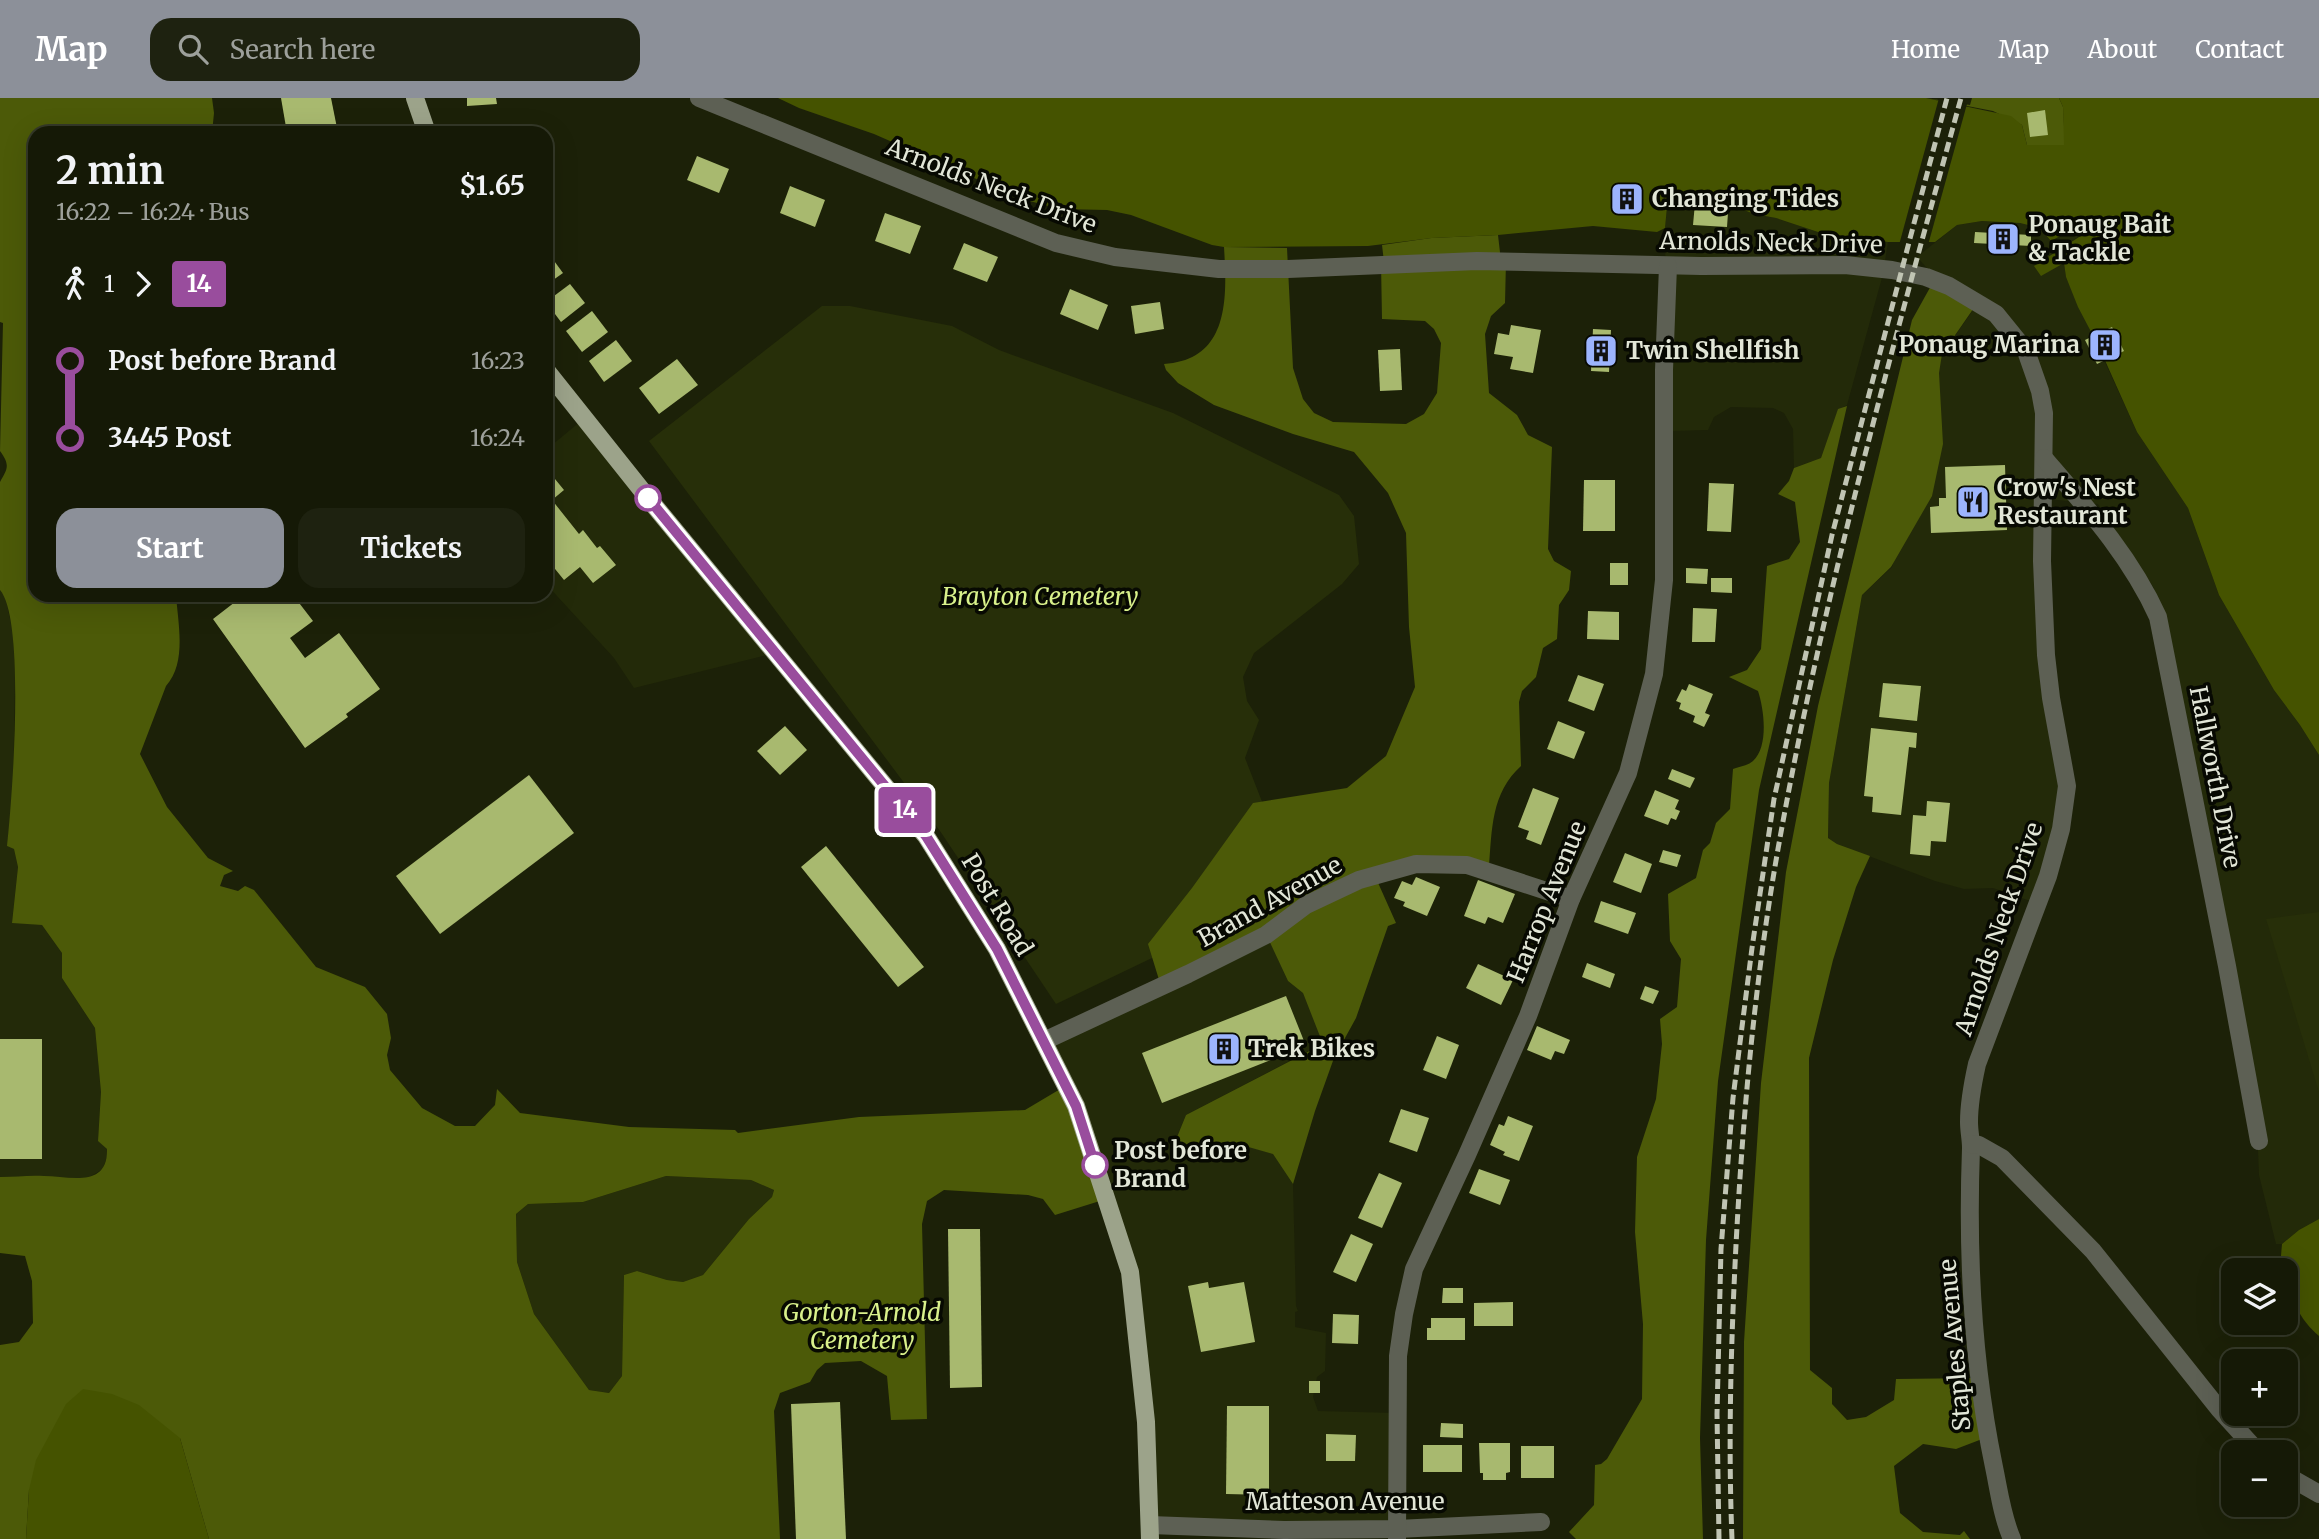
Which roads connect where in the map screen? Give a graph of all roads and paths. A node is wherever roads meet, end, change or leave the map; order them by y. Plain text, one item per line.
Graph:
1 (415, 98) edge
2 (699, 98) edge
3 (424, 126) edge
4 (1668, 266) junction
5 (553, 379) edge
6 (2045, 458) junction
7 (1571, 900) junction
8 (1044, 1041) junction
9 (2259, 1140) dead end
10 (1971, 1144) junction
11 (2247, 1440) edge
12 (2298, 1482) edge
13 (2319, 1494) edge
14 (1541, 1522) dead end
15 (1150, 1532) edge
16 (1397, 1534) edge
17 (2005, 1536) edge

1 - 3 main road
2 - 4 street, Arnolds Neck Drive
4 - 6 street, Arnolds Neck Drive
4 - 7 street, Harrop Avenue
5 - 8 main road, Post Road
6 - 9 street, Hallworth Drive
6 - 10 street, Arnolds Neck Drive
7 - 8 street, Brand Avenue
7 - 16 street, Harrop Avenue
8 - 15 main road, Post Road
10 - 11 street
10 - 17 street, Staples Avenue
12 - 13 street
14 - 16 street, Matteson Avenue
15 - 16 street, Matteson Avenue

